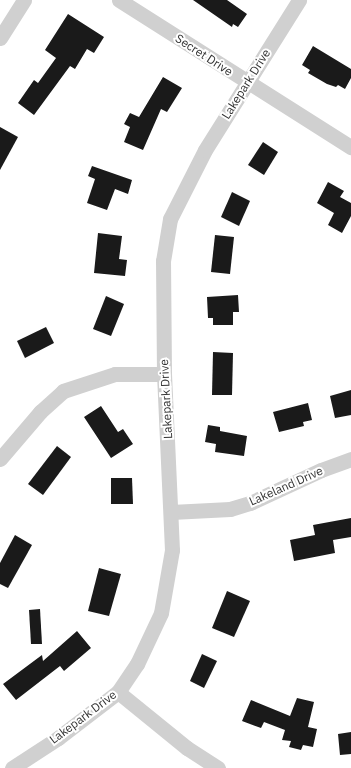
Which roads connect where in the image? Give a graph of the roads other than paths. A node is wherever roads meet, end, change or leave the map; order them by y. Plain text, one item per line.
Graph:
1 (24, 0) edge
2 (119, 0) edge
3 (299, 0) edge
4 (0, 38) edge
5 (247, 82) junction
6 (351, 147) edge
7 (164, 374) junction
8 (0, 459) edge
9 (351, 459) edge
10 (171, 512) junction
11 (118, 692) junction
12 (12, 768) edge
13 (218, 768) edge

1 - 4 street
2 - 5 street, Secret Drive
3 - 5 street, Lakepark Drive
5 - 6 street, Secret Drive
5 - 7 street, Lakepark Drive
7 - 8 street
7 - 10 street, Lakepark Drive
9 - 10 street, Lakeland Drive
10 - 11 street, Lakepark Drive
11 - 12 street, Lakepark Drive
11 - 13 street

